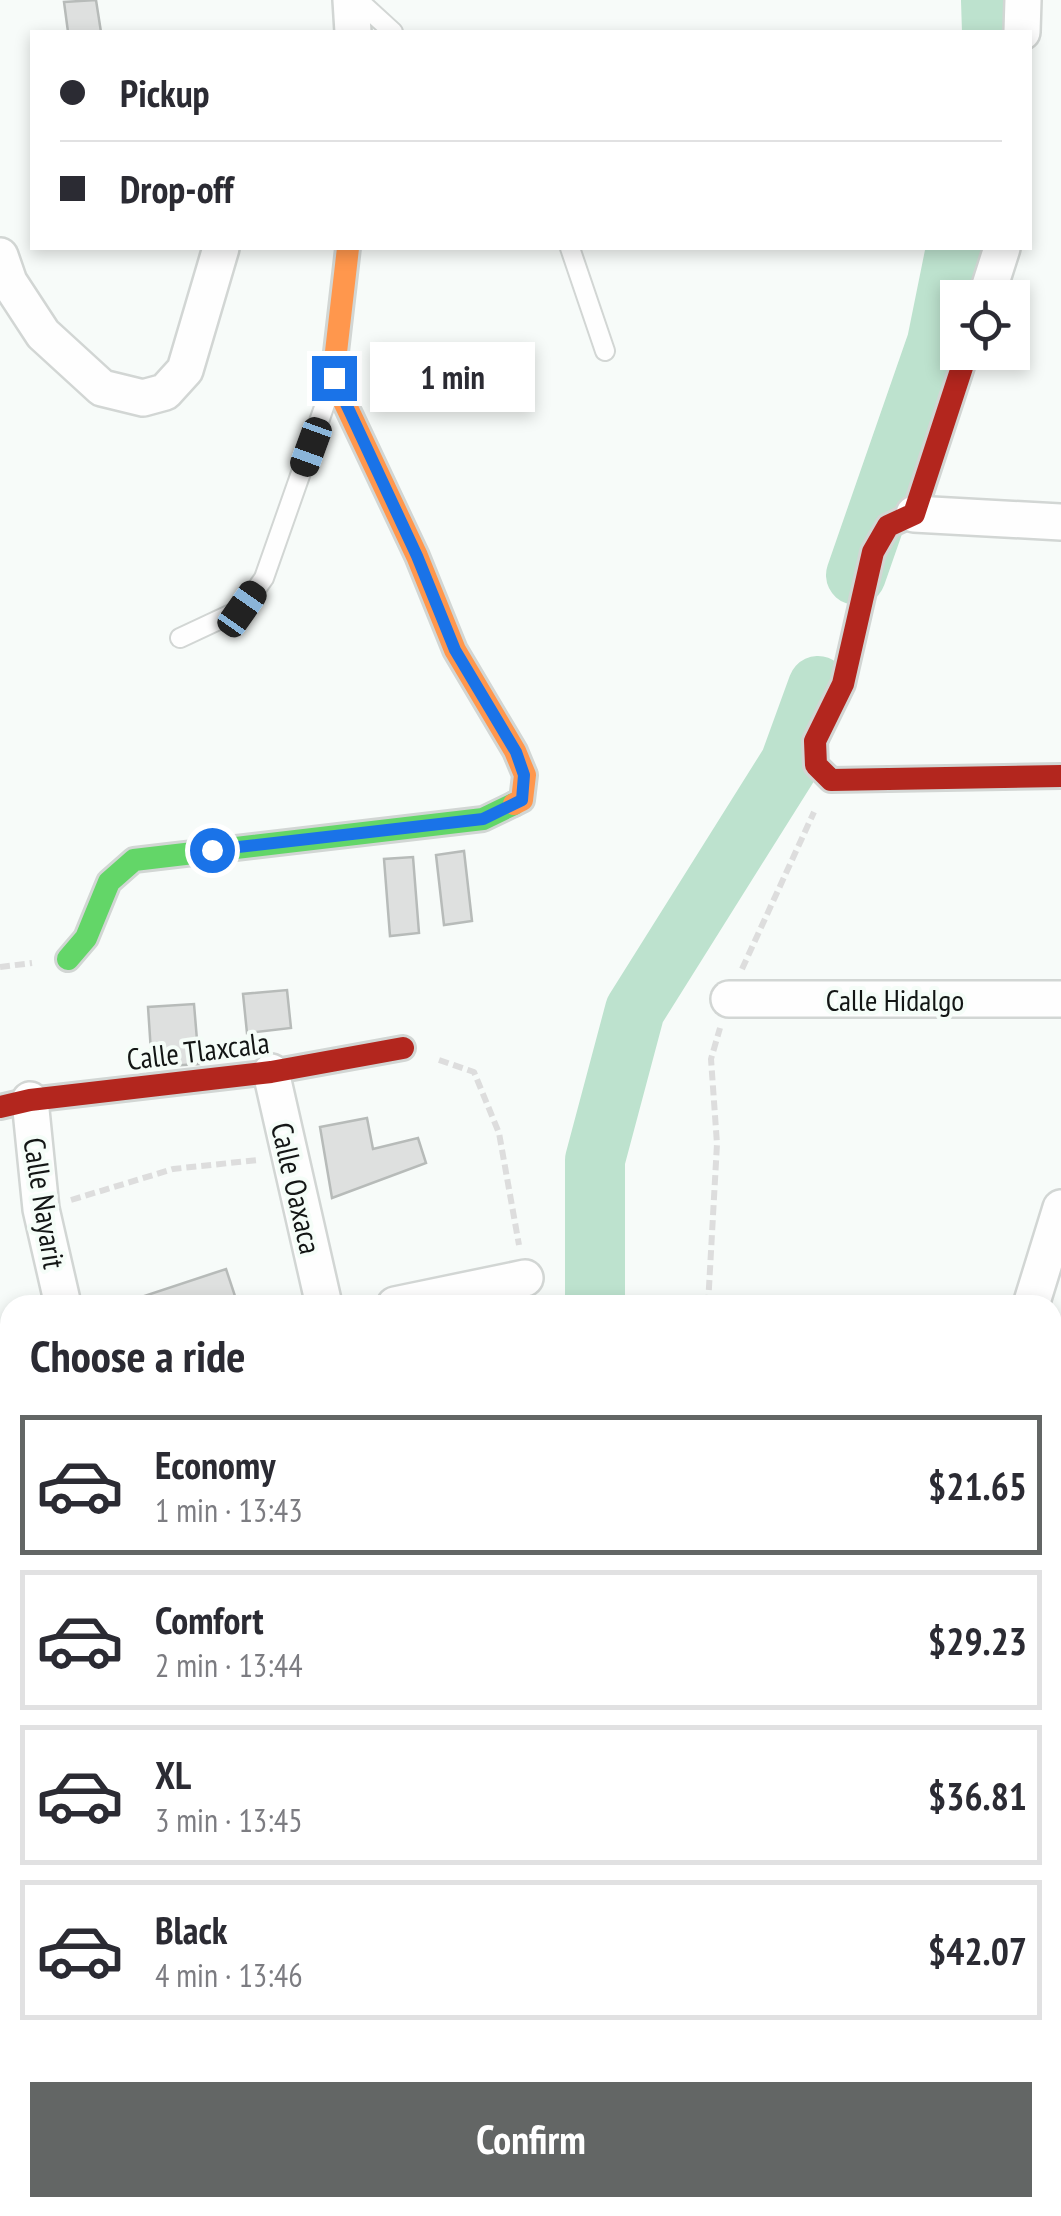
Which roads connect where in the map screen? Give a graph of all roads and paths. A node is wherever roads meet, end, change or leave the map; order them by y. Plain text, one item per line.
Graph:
1 (355, 0) edge
2 (1023, 0) edge
3 (353, 30) edge
4 (392, 30) edge
5 (1022, 30) edge
6 (220, 250) edge
7 (348, 250) edge
8 (571, 250) edge
9 (1001, 250) edge
10 (0, 256) edge
11 (992, 280) edge
12 (605, 351) dead end
13 (962, 370) edge
14 (334, 378) junction
15 (914, 514) junction
16 (1061, 522) edge
17 (180, 638) dead end
18 (1061, 776) edge
19 (68, 959) dead end
20 (729, 1000) dead end
21 (1061, 1000) edge
22 (402, 1048) joint
23 (270, 1072) junction
24 (15, 1104) edge
25 (290, 1156) junction
26 (1061, 1208) edge
27 (40, 1209) junction
28 (525, 1278) joint
29 (61, 1295) edge
30 (322, 1295) edge
31 (443, 1295) edge
32 (1034, 1295) edge

1 - 3 street
1 - 4 lane
2 - 5 street
6 - 10 street
7 - 14 street
8 - 12 lane
9 - 11 street
13 - 15 street
14 - 17 lane
14 - 19 street
15 - 16 street
15 - 18 street
20 - 21 street, Calle Hidalgo
22 - 23 street, Calle Tlaxcala
22 - 28 path
23 - 24 street, Calle Tlaxcala
23 - 25 street, Calle Oaxaca
24 - 27 street, Calle Nayarit
25 - 27 path
25 - 30 street, Calle Oaxaca
26 - 32 street
27 - 29 street, Calle Nayarit
28 - 31 street

